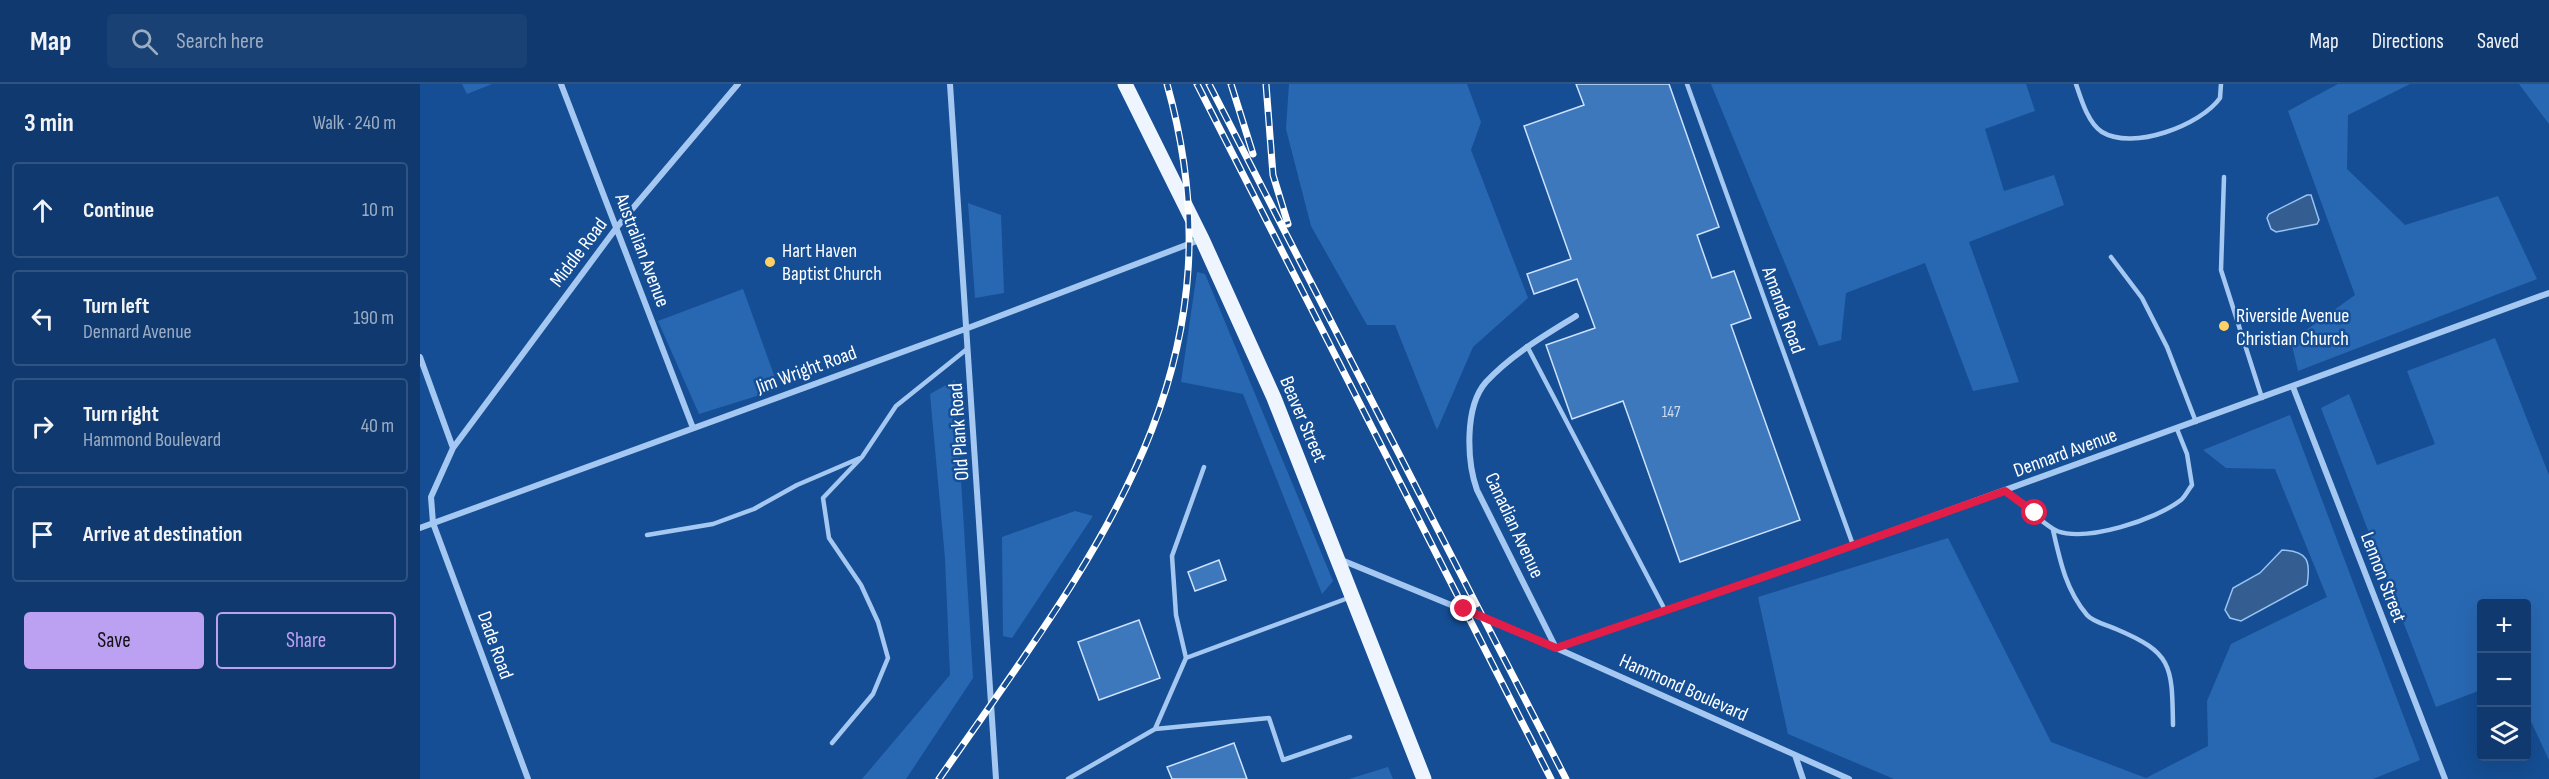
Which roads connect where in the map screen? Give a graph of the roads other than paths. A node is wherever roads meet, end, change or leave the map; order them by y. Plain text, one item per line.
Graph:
1 (561, 84) edge
2 (725, 84) edge
3 (738, 84) edge
4 (950, 84) edge
5 (1125, 84) edge
6 (1687, 84) edge
7 (2076, 84) edge
8 (2221, 84) edge
9 (728, 93) junction
10 (2224, 177) dead end
11 (617, 227) junction
12 (1202, 239) junction
13 (2111, 257) dead end
14 (2549, 293) edge
15 (1576, 316) dead end
16 (968, 328) junction
17 (1527, 346) junction
18 (969, 347) junction
19 (420, 357) edge
20 (2293, 387) junction
21 (2262, 398) junction
22 (2196, 422) junction
23 (693, 428) junction
24 (2177, 429) junction
25 (453, 448) junction
26 (862, 457) junction
27 (1204, 467) dead end
28 (2005, 491) junction
29 (433, 523) junction
30 (420, 528) edge
31 (2053, 530) junction
32 (647, 535) dead end
33 (1853, 545) junction
34 (1339, 559) junction
35 (1353, 596) junction
36 (1665, 610) junction
37 (1556, 648) junction
38 (1186, 658) junction
39 (2173, 725) dead end
40 (1155, 729) junction
41 (1350, 738) dead end
42 (832, 743) dead end
43 (1794, 755) junction
44 (528, 779) edge
45 (996, 779) edge
46 (1068, 779) edge
47 (1424, 779) edge
48 (1803, 779) edge
49 (1849, 779) edge
50 (2445, 779) edge

1 - 11 street, Australian Avenue
2 - 9 street
3 - 9 street, Middle Road
4 - 16 street, Old Plank Road
5 - 12 main road, Beaver Street
6 - 33 lane, Amanda Road
7 - 8 lane
9 - 11 street, Middle Road
10 - 21 lane
11 - 23 street, Australian Avenue
11 - 25 street, Middle Road
12 - 16 street, Jim Wright Road
12 - 34 main road, Beaver Street
13 - 22 lane
14 - 20 street, Dennard Avenue
15 - 17 street, Canadian Avenue
16 - 18 street, Old Plank Road
16 - 23 street, Jim Wright Road
17 - 36 lane
17 - 37 street, Canadian Avenue
18 - 26 lane
18 - 45 street, Old Plank Road
19 - 25 street
20 - 21 street, Dennard Avenue
20 - 50 street, Lennon Street
21 - 22 street, Dennard Avenue
22 - 24 street, Dennard Avenue
23 - 29 street, Jim Wright Road
24 - 28 street, Dennard Avenue
24 - 31 lane
25 - 29 street, Middle Road
26 - 32 lane
26 - 42 lane
27 - 38 lane
28 - 31 lane
28 - 33 street, Dennard Avenue
29 - 30 street, Jim Wright Road
29 - 44 street, Dade Road
31 - 39 lane
33 - 36 street, Dennard Avenue
34 - 35 main road, Beaver Street
34 - 37 street, Hammond Boulevard
35 - 38 lane
35 - 47 main road, Beaver Street
36 - 37 street, Dennard Avenue
37 - 43 street, Hammond Boulevard
38 - 40 lane
40 - 41 lane
40 - 46 lane
43 - 48 street
43 - 49 street, Hammond Boulevard

